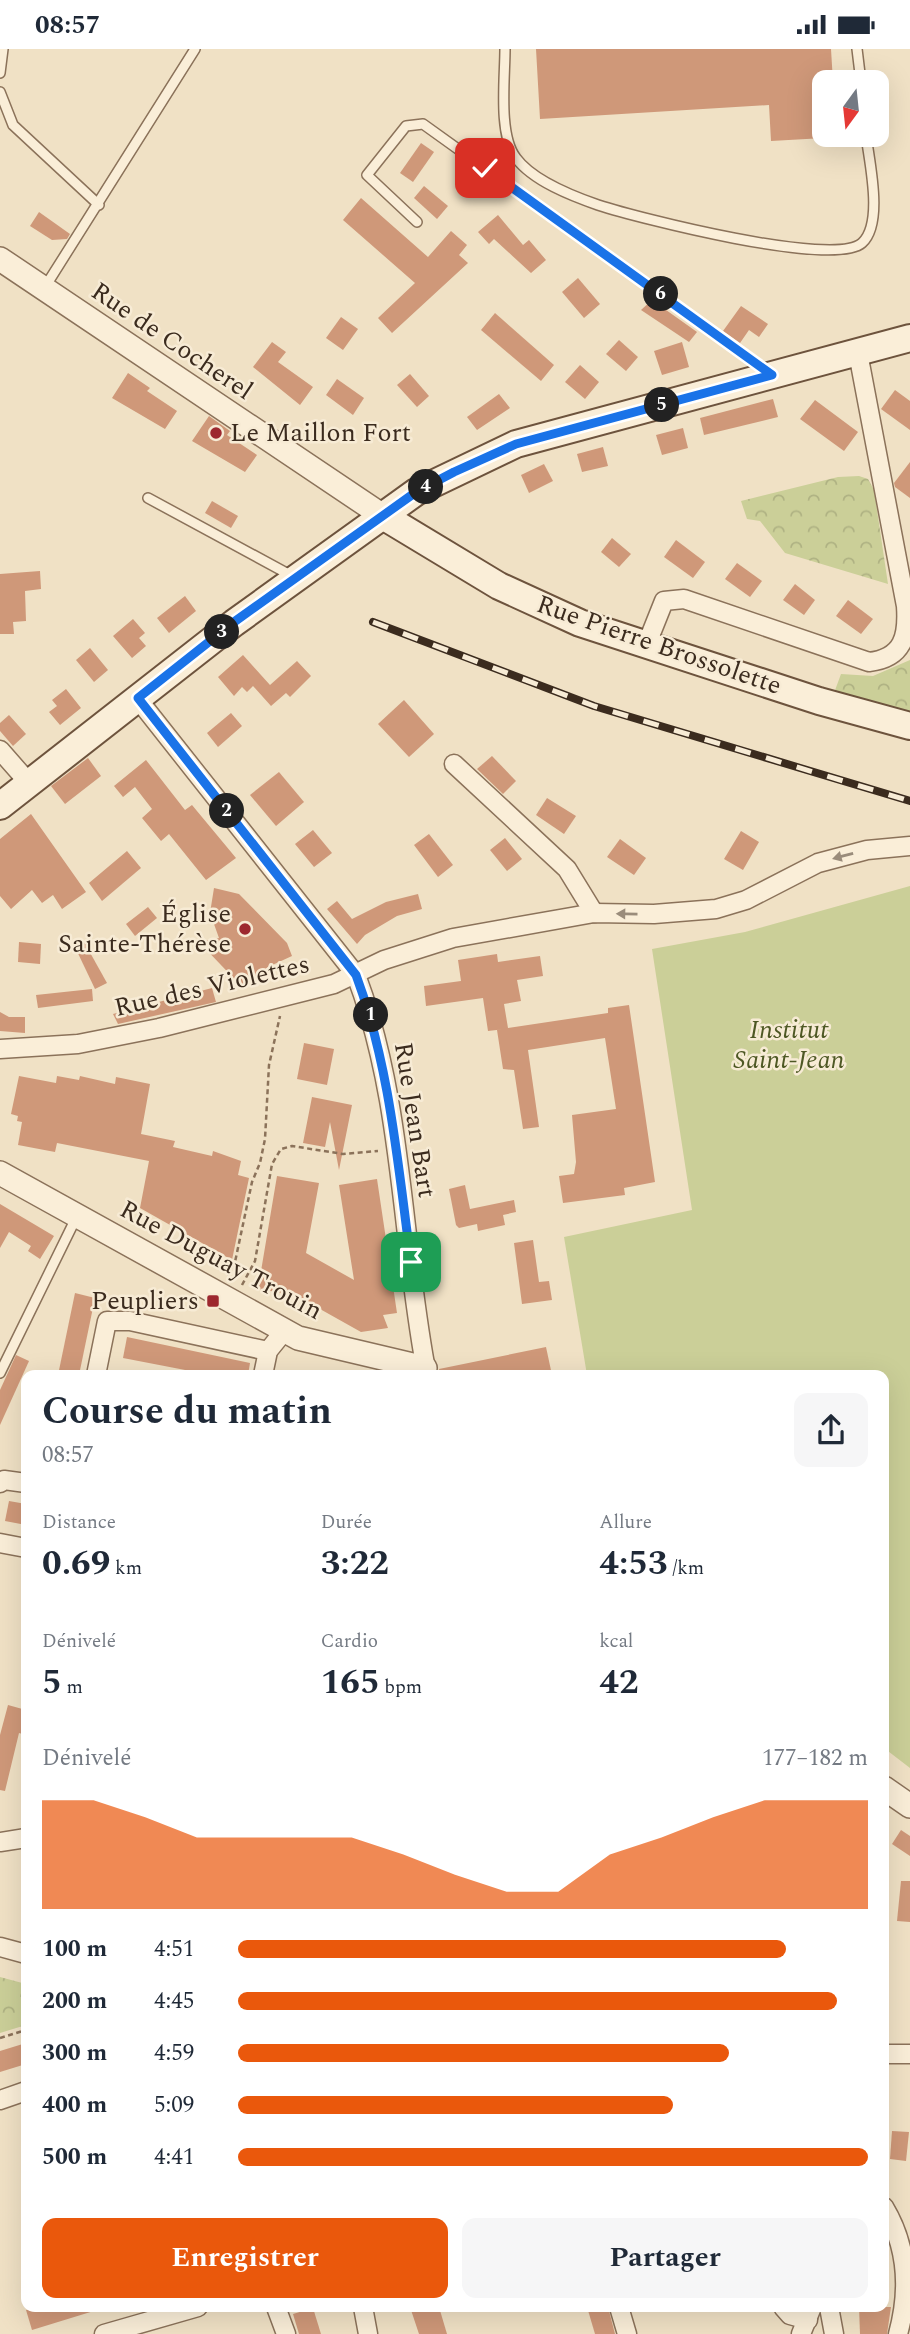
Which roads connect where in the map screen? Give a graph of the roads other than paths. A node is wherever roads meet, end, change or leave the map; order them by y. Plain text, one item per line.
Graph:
1 (3, 49) edge
2 (195, 49) edge
3 (505, 49) edge
4 (857, 49) edge
5 (860, 70) edge
6 (0, 73) edge
7 (0, 92) edge
8 (867, 147) edge
9 (99, 205) junction
10 (417, 222) dead end
11 (0, 259) edge
12 (44, 289) junction
13 (910, 338) edge
14 (858, 352) junction
15 (772, 375) junction
16 (148, 498) dead end
17 (383, 516) junction
18 (297, 578) junction
19 (646, 646) junction
20 (138, 698) junction
21 (910, 726) edge
22 (0, 750) edge
23 (454, 764) dead end
24 (29, 783) junction
25 (0, 806) edge
26 (910, 846) edge
27 (594, 913) junction
28 (356, 975) junction
29 (0, 1049) edge
30 (0, 1173) edge
31 (77, 1214) junction
32 (285, 1329) junction
33 (268, 1351) junction
34 (97, 1370) edge
35 (264, 1370) edge
36 (418, 1370) edge
37 (426, 1370) edge
38 (0, 1373) edge
39 (21, 1482) edge
40 (0, 1483) edge
41 (0, 1543) edge
42 (21, 1547) edge
43 (889, 1791) edge
44 (910, 1806) edge
45 (21, 1839) edge
46 (0, 1842) edge
47 (0, 1947) edge
48 (21, 1953) edge
49 (889, 2054) edge
50 (910, 2055) edge
51 (21, 2093) edge
52 (0, 2100) edge
53 (889, 2219) edge
54 (181, 2312) edge
55 (278, 2312) edge
56 (364, 2312) edge
57 (621, 2312) edge
58 (787, 2312) edge
59 (831, 2312) edge
60 (807, 2320) edge
61 (104, 2334) edge
62 (286, 2334) edge
63 (368, 2334) edge
64 (628, 2334) edge
65 (834, 2334) edge
66 (898, 2334) edge

1 - 6 lane
2 - 9 lane
3 - 8 lane
4 - 5 lane
7 - 9 lane
9 - 12 lane
10 - 15 lane
11 - 12 street, Rue de Cocherel
12 - 17 street, Rue de Cocherel
13 - 14 main road
14 - 15 main road
14 - 19 street
15 - 17 main road
16 - 18 lane
17 - 18 main road
17 - 19 main road, Rue Pierre Brossolette
18 - 20 main road
19 - 21 main road, Rue Pierre Brossolette
20 - 24 main road
20 - 28 street, Rue Jean Bart
22 - 24 street
23 - 27 street
24 - 25 main road
26 -> 27 street, Rue des Violettes
27 - 28 street, Rue des Violettes
28 - 29 street, Rue des Violettes
28 - 37 street, Rue Jean Bart
30 - 31 street, Rue Duguay Trouin
31 - 32 street, Rue Duguay Trouin
31 - 38 lane
32 - 33 street
32 - 36 street, Rue Duguay Trouin
33 - 34 street
33 - 35 street
39 - 40 street
41 - 42 street
43 - 44 street
45 - 46 street
47 - 48 street
49 - 50 street
51 - 52 street
53 - 66 street
54 - 61 street
55 - 62 street
56 - 63 street
57 - 64 street
58 - 60 street
59 - 65 street

